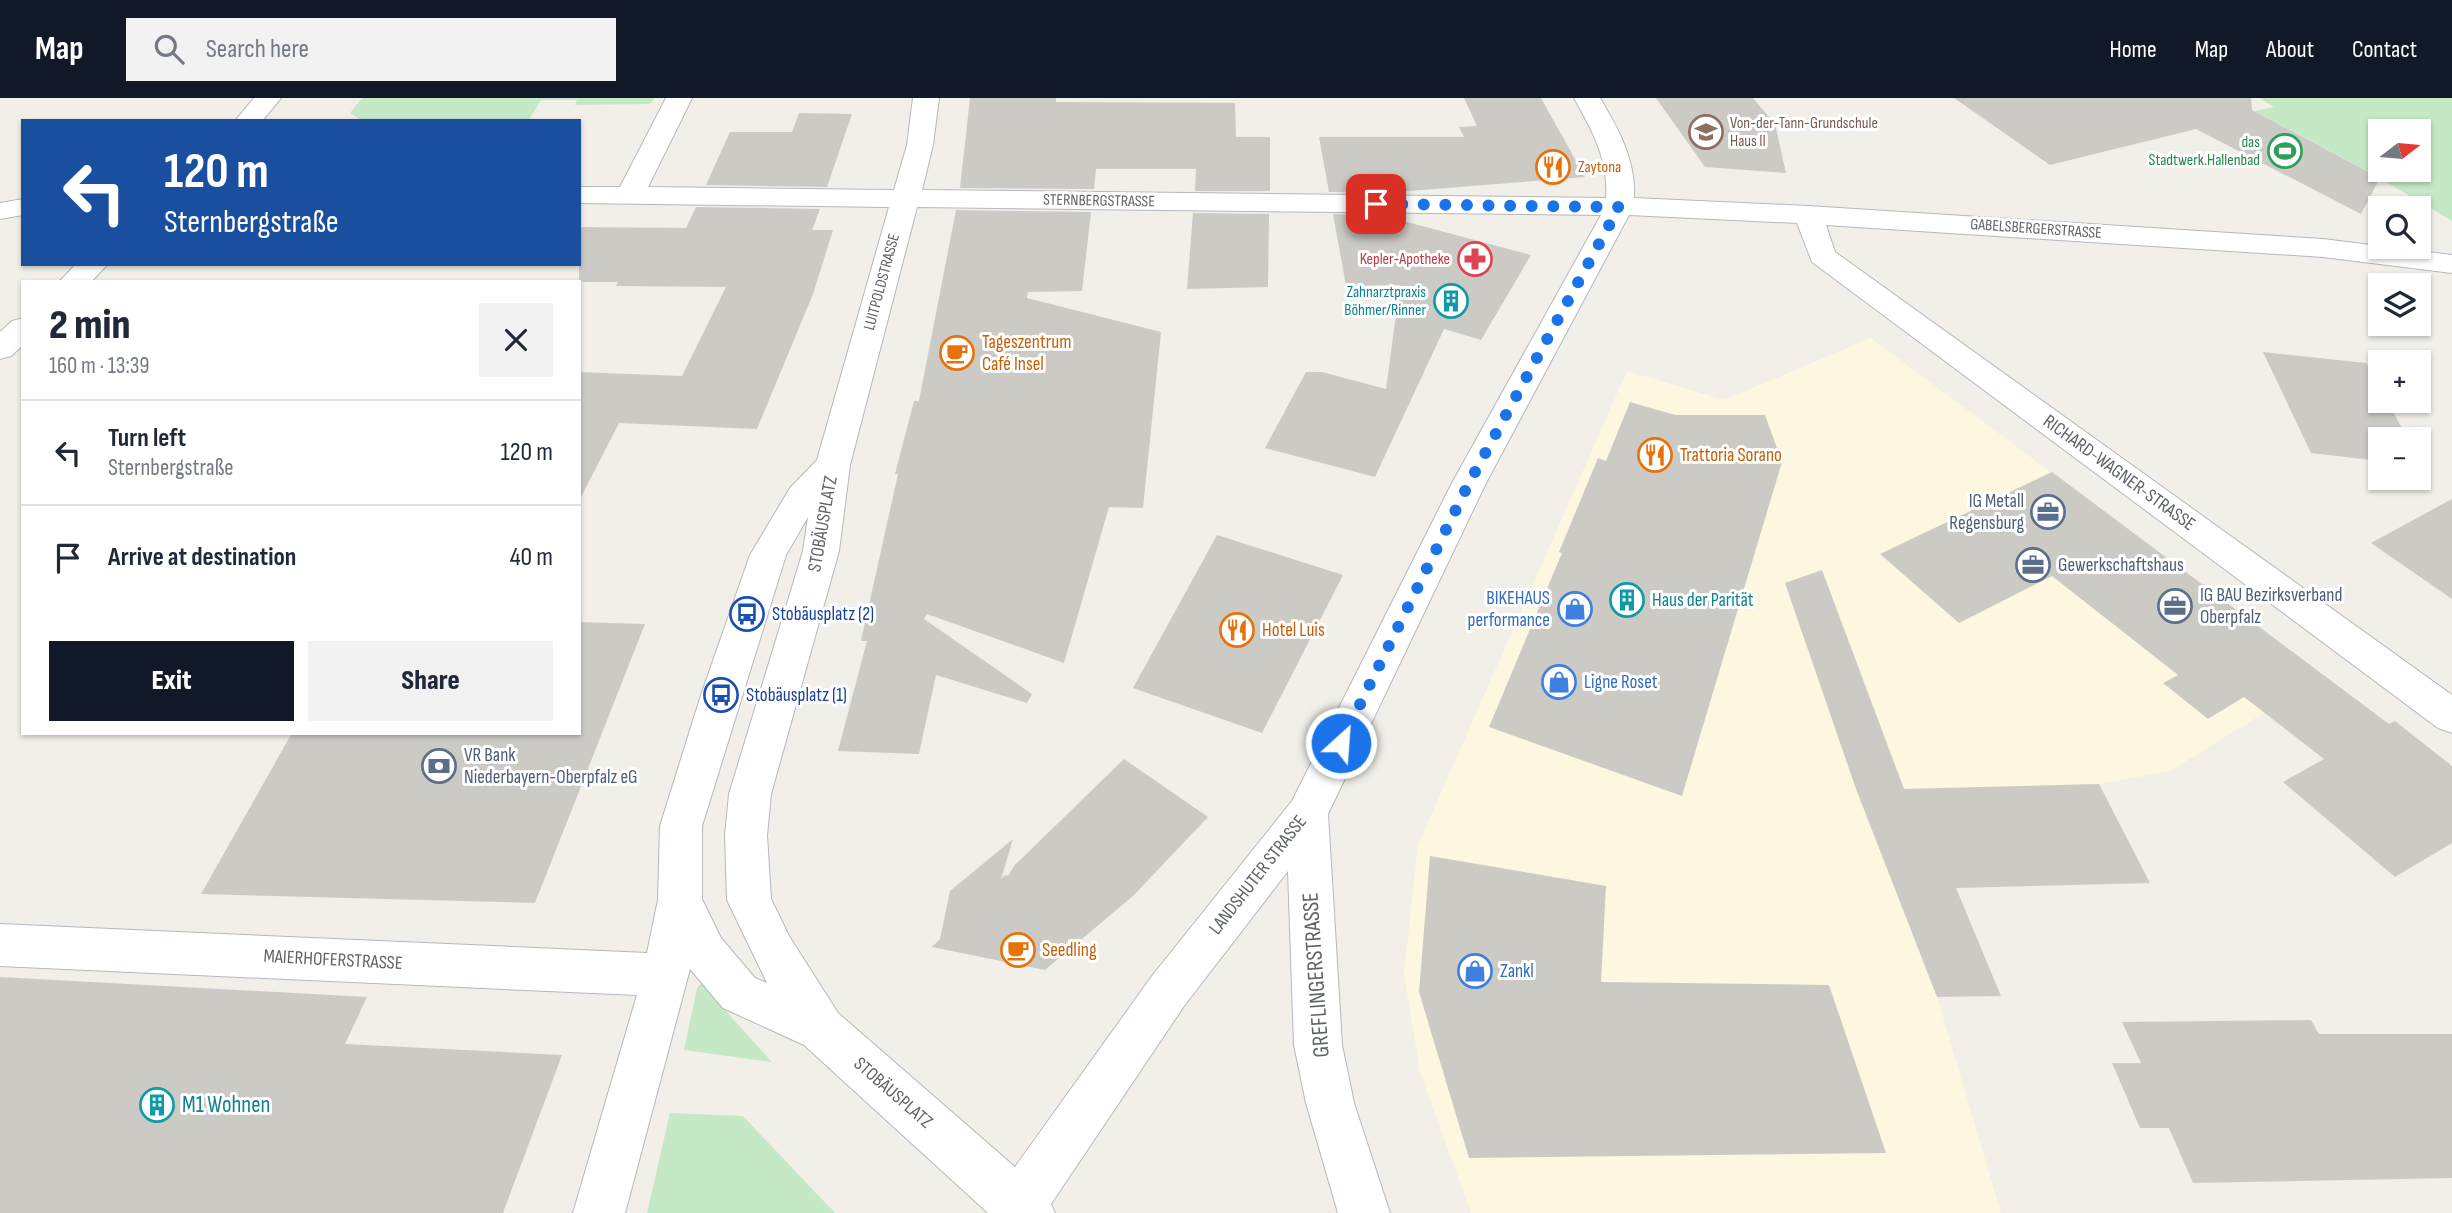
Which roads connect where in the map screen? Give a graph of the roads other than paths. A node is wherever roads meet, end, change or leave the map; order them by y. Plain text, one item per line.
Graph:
1 (268, 98) edge
2 (679, 98) edge
3 (926, 98) edge
4 (1587, 98) edge
5 (250, 119) edge
6 (581, 195) edge
7 (630, 195) junction
8 (904, 198) junction
9 (21, 207) edge
10 (1619, 207) junction
11 (0, 211) edge
12 (1808, 214) junction
13 (2452, 264) edge
14 (91, 266) edge
15 (76, 280) edge
16 (21, 330) edge
17 (0, 349) edge
18 (833, 465) junction
19 (2452, 717) edge
20 (1307, 814) junction
21 (680, 900) junction
22 (0, 945) edge
23 (666, 975) junction
24 (821, 1029) junction
25 (1021, 1210) edge
26 (599, 1213) edge
27 (1364, 1213) edge

1 - 5 street
2 - 7 street
3 - 8 street, LUITPOLDSTRASSE
4 - 10 street, LANDSHUTER STRASSE
6 - 7 street, STERNBERGSTRASSE
7 - 8 street, STERNBERGSTRASSE
8 - 10 street, STERNBERGSTRASSE
8 - 18 street, LUITPOLDSTRASSE
9 - 11 street
10 - 12 street, GABELSBERGERSTRASSE
10 - 20 street, LANDSHUTER STRASSE
12 - 13 street, GABELSBERGERSTRASSE
12 - 19 street, RICHARD-WAGNER-STRASSE
14 - 15 street
16 - 17 street
18 - 21 street, STOBÄUSPLATZ
18 - 24 street, STOBÄUSPLATZ
20 - 25 street, LANDSHUTER STRASSE
20 - 27 street, GREFLINGERSTRASSE
21 - 23 street, STOBÄUSPLATZ
21 - 24 street
22 - 23 street, MAIERHOFERSTRASSE
23 - 26 street, STOBÄUSPLATZ
24 - 25 street, STOBÄUSPLATZ

